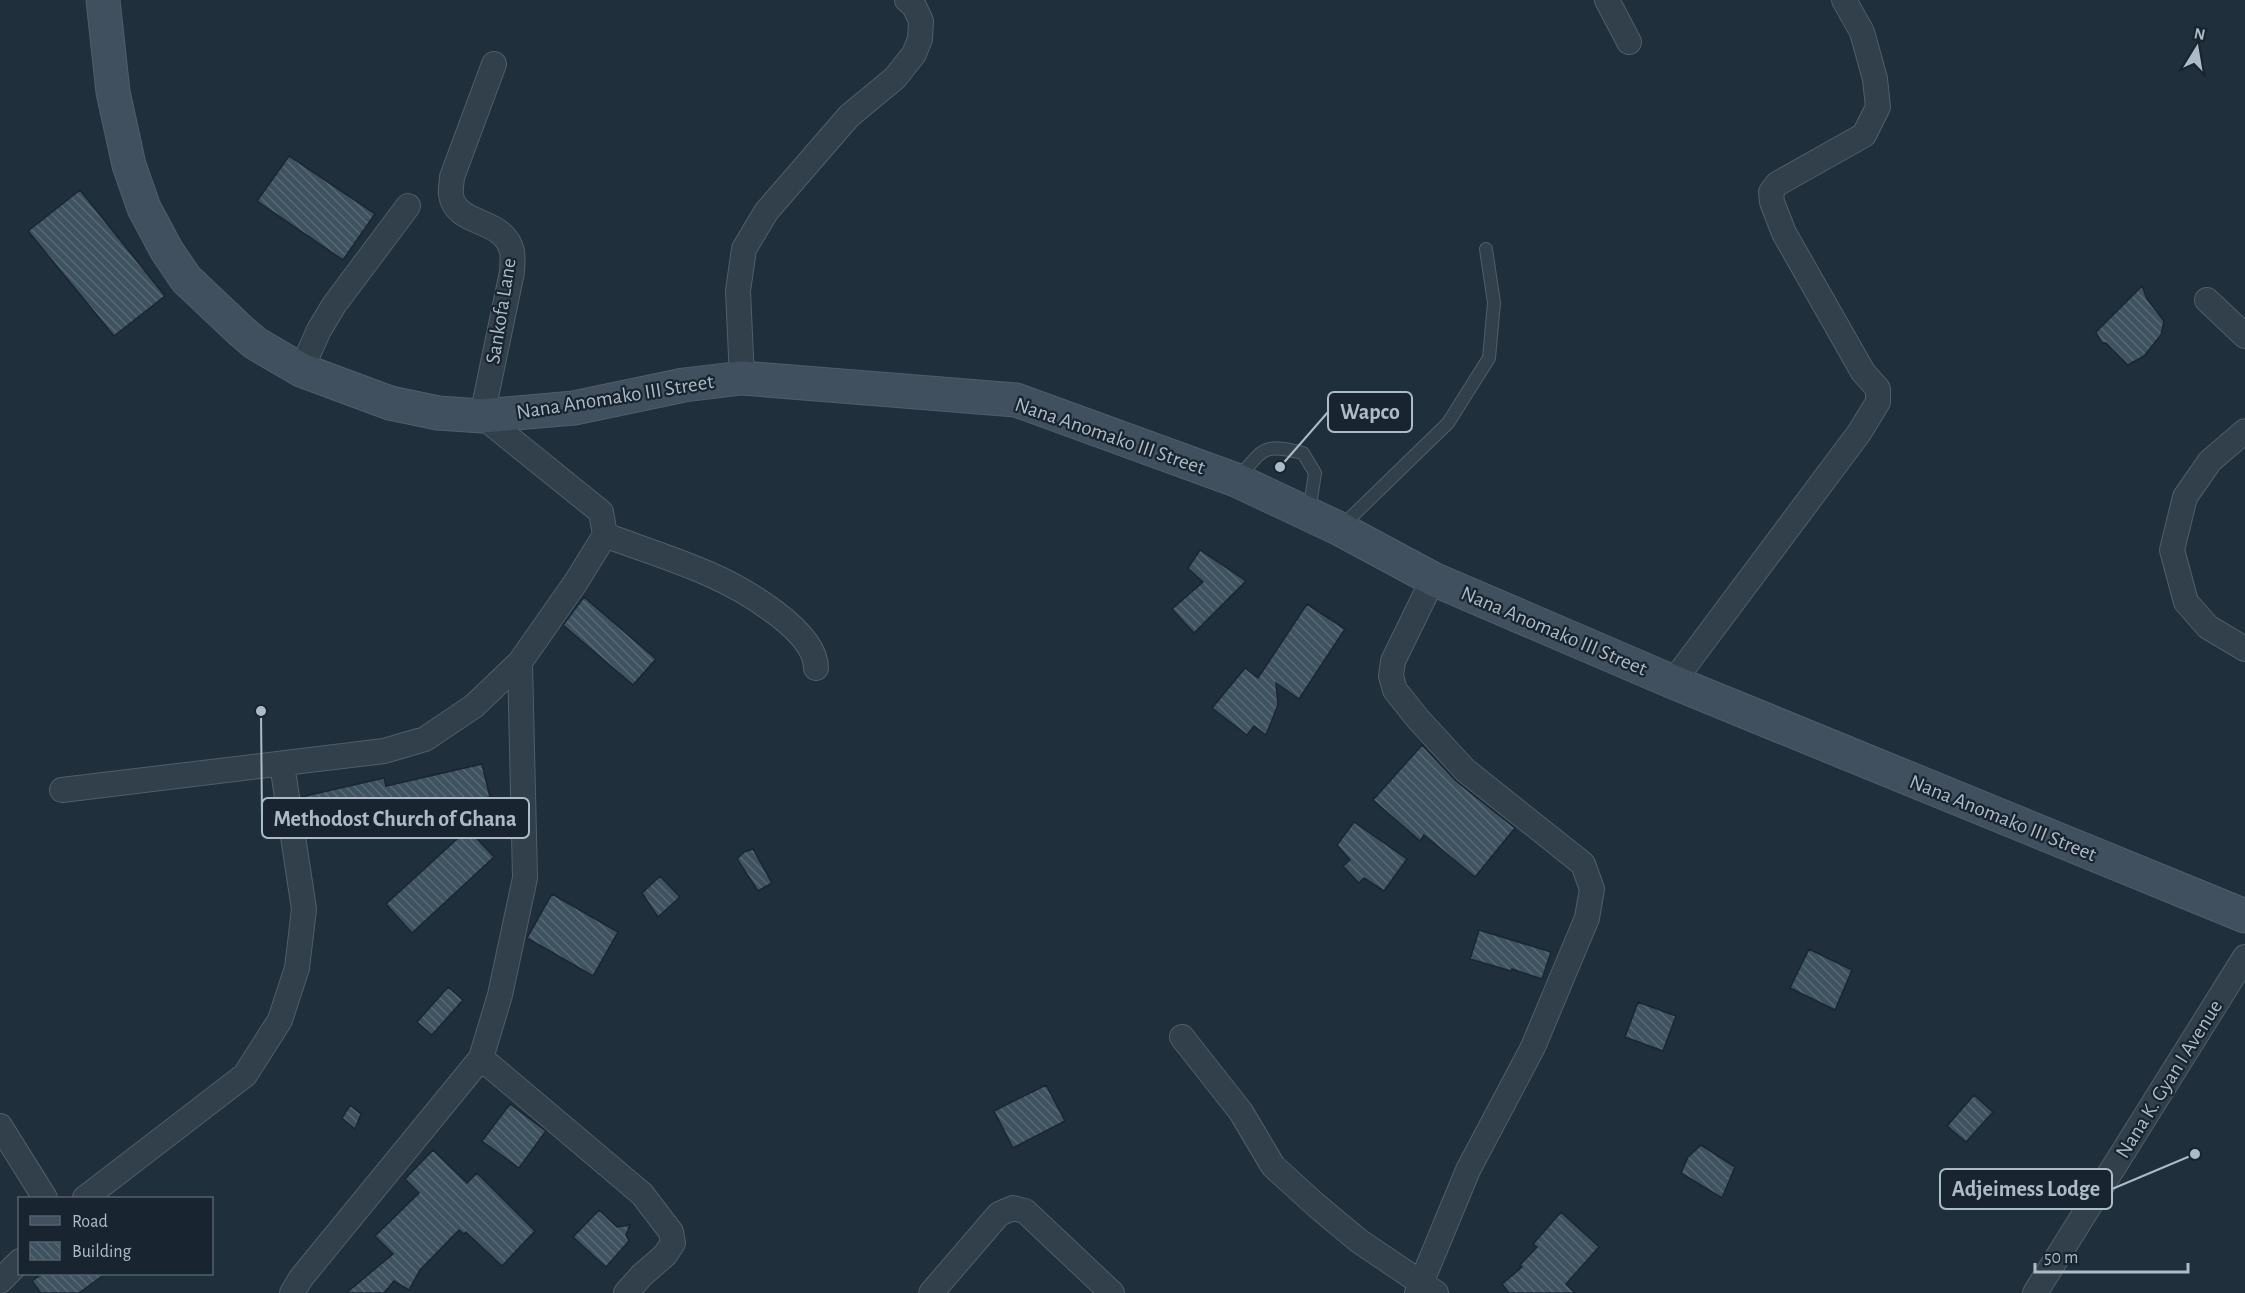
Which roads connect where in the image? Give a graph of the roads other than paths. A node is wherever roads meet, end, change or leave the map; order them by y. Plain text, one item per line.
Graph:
1 (103, 0) edge
2 (907, 0) edge
3 (1607, 0) edge
4 (1845, 0) edge
5 (1629, 42) dead end
6 (494, 64) dead end
7 (408, 206) dead end
8 (1486, 249) dead end
9 (2207, 300) dead end
10 (2245, 336) edge
11 (301, 370) junction
12 (742, 378) junction
13 (482, 416) junction
14 (2245, 431) edge
15 (1236, 480) junction
16 (1309, 514) junction
17 (1340, 529) junction
18 (604, 535) junction
19 (1432, 579) junction
20 (2245, 649) edge
21 (520, 662) junction
22 (816, 668) dead end
23 (1673, 682) junction
24 (282, 764) junction
25 (62, 790) dead end
26 (2245, 916) edge
27 (2245, 957) edge
28 (1182, 1037) dead end
29 (480, 1058) junction
30 (0, 1126) edge
31 (44, 1197) edge
32 (86, 1197) edge
33 (18, 1263) edge
34 (0, 1281) edge
35 (1425, 1289) edge
36 (292, 1293) edge
37 (626, 1293) edge
38 (932, 1293) edge
39 (1112, 1293) edge
40 (2035, 1293) edge

1 - 11 street, Nana Anomako III Street
2 - 12 street
3 - 5 street
4 - 23 street
6 - 13 street, Sankofa Lane
7 - 11 street
8 - 17 lane
9 - 10 street
11 - 13 street, Nana Anomako III Street
12 - 13 street, Nana Anomako III Street
12 - 15 street, Nana Anomako III Street
13 - 18 street
14 - 20 street
15 - 16 street, Nana Anomako III Street
15 - 16 lane
16 - 17 street, Nana Anomako III Street
17 - 19 street, Nana Anomako III Street
18 - 21 street
18 - 22 street
19 - 23 street, Nana Anomako III Street
19 - 35 street
21 - 24 street
21 - 29 street
23 - 26 street, Nana Anomako III Street
24 - 25 street
24 - 32 street
27 - 40 street, Nana K. Gyan I Avenue
28 - 35 street
29 - 36 street
29 - 37 street
30 - 31 street
33 - 34 street
38 - 39 street

